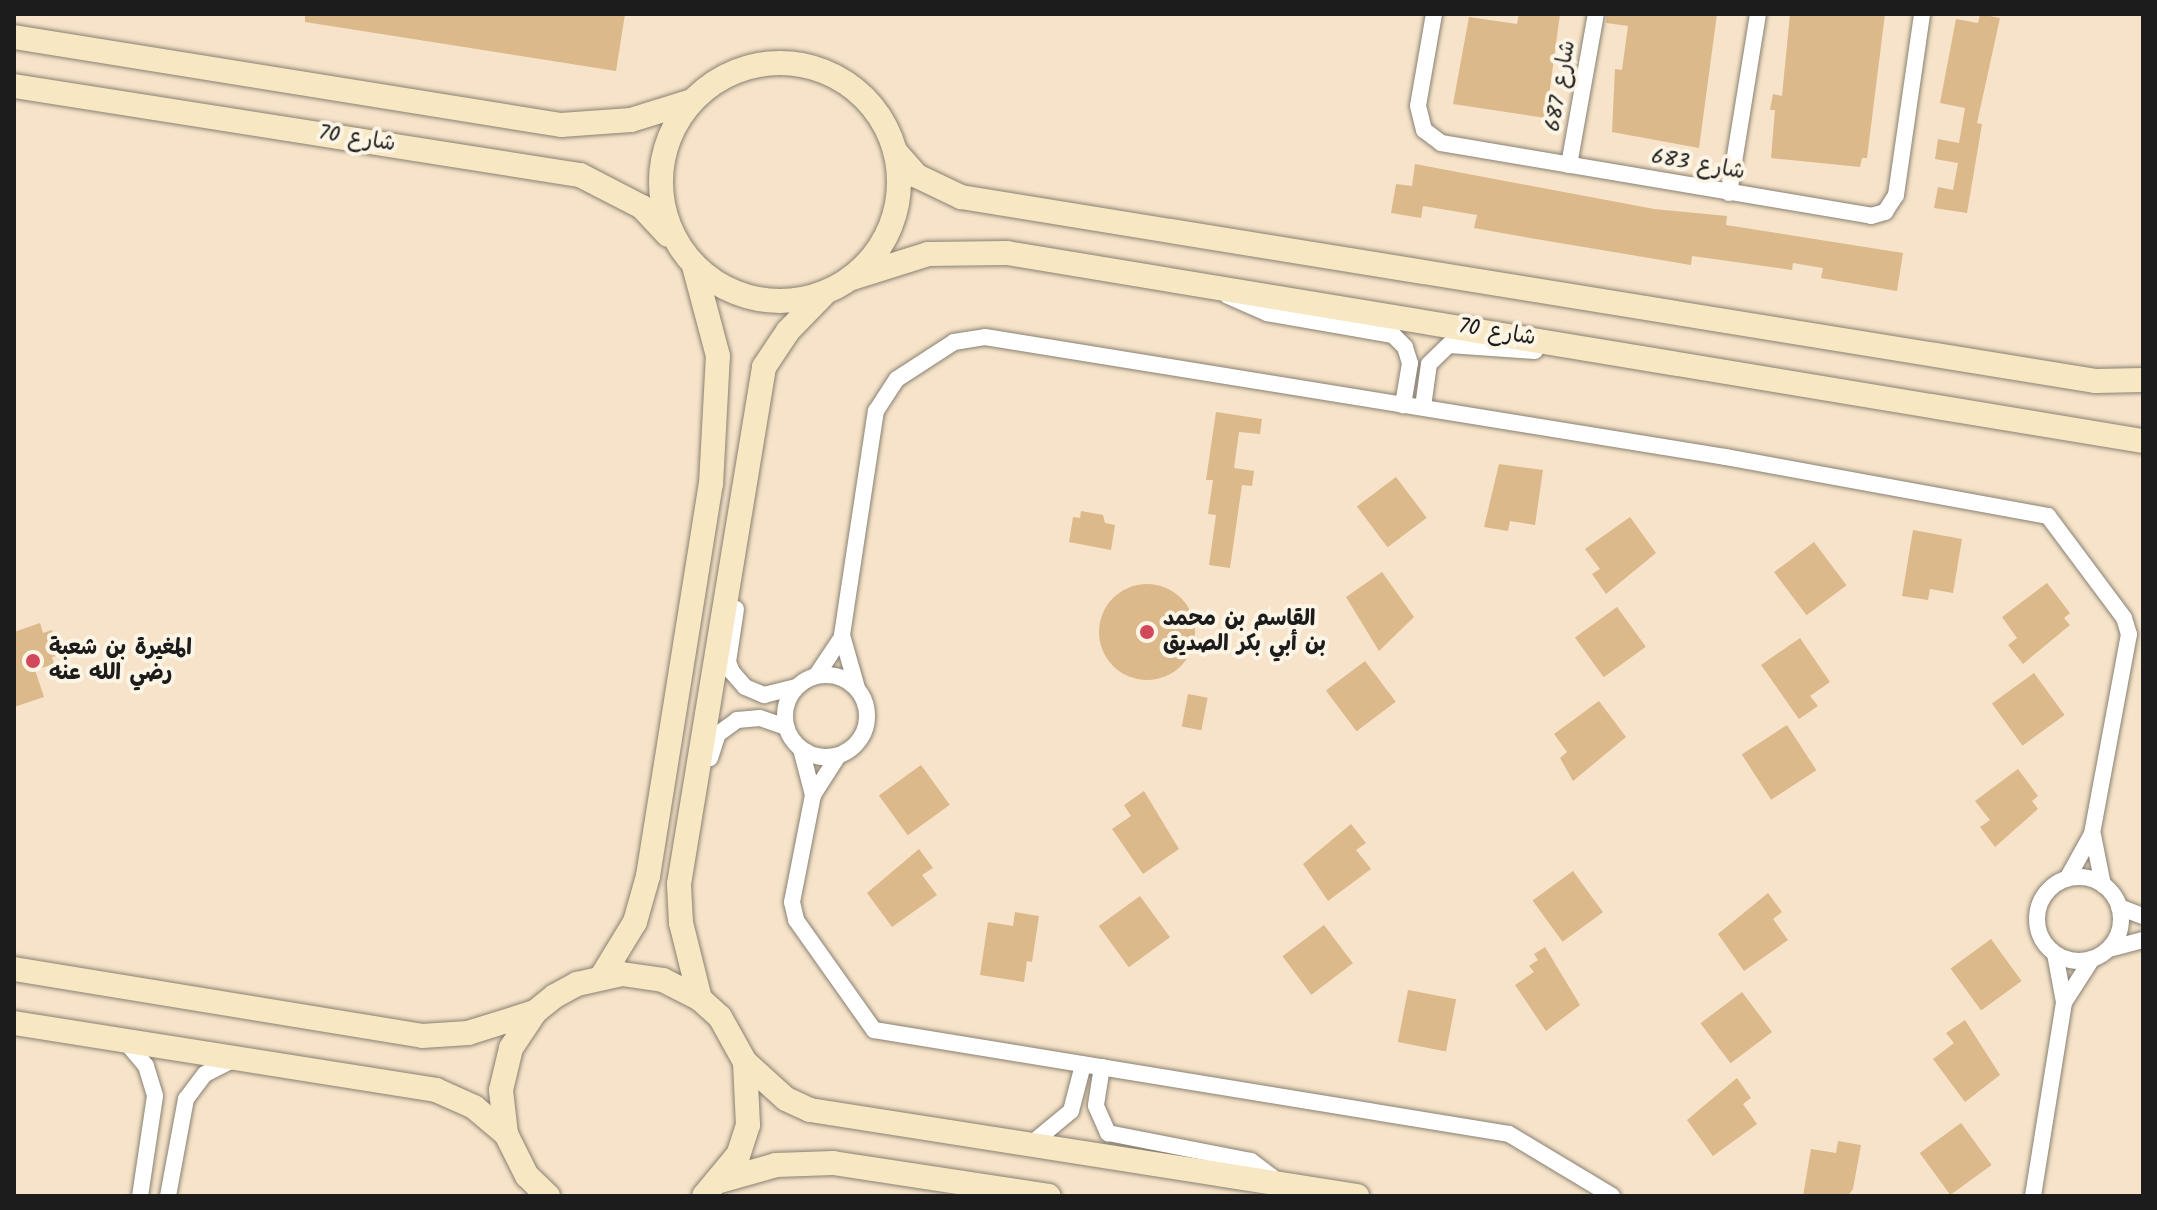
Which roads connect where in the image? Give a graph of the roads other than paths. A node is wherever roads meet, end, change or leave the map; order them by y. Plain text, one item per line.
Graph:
1 (1434, 14) edge
2 (1596, 14) edge
3 (1758, 14) edge
4 (1922, 14) edge
5 (14, 37) edge
6 (14, 86) edge
7 (692, 101) junction
8 (895, 151) junction
9 (1569, 165) junction
10 (1729, 193) junction
11 (677, 244) junction
12 (694, 266) junction
13 (852, 278) junction
14 (1209, 285) junction
15 (824, 294) junction
16 (1646, 358) junction
17 (2143, 380) edge
18 (1403, 405) junction
19 (1423, 407) junction
20 (2143, 441) edge
21 (730, 578) junction
22 (842, 635) junction
23 (816, 676) junction
24 (796, 687) junction
25 (857, 688) junction
26 (786, 727) junction
27 (801, 749) junction
28 (838, 756) junction
29 (813, 795) junction
30 (687, 829) junction
31 (2092, 834) junction
32 (2067, 879) junction
33 (2103, 885) junction
34 (2119, 907) junction
35 (2143, 916) edge
36 (2143, 940) edge
37 (2108, 950) junction
38 (2055, 954) junction
39 (2092, 959) junction
40 (14, 969) edge
41 (602, 976) junction
42 (700, 999) junction
43 (2064, 1002) junction
44 (535, 1012) junction
45 (14, 1023) edge
46 (126, 1042) junction
47 (234, 1060) junction
48 (745, 1062) junction
49 (1083, 1065) junction
50 (1102, 1067) junction
51 (506, 1134) junction
52 (1029, 1146) junction
53 (1284, 1185) junction
54 (712, 1188) edge
55 (543, 1193) edge
56 (140, 1196) edge
57 (168, 1196) edge
58 (1048, 1196) edge
59 (1357, 1196) edge
60 (1612, 1196) edge
61 (2033, 1196) edge

1 - 9 street, شارع 683
2 - 9 street, شارع 687
3 - 10 street
4 - 10 street, شارع 683
5 - 7 main road, شارع 70
6 - 11 main road, شارع 70
7 - 8 main road
7 - 11 main road
8 - 13 main road
8 - 17 main road
9 - 10 street, شارع 683
11 - 12 main road
12 - 15 main road
12 - 41 main road
13 - 14 main road, شارع 70
13 - 15 main road
14 - 16 main road, شارع 70
14 - 18 street
15 - 21 main road
16 - 19 street
16 - 20 main road, شارع 70
18 - 19 street
18 - 22 street
19 - 31 street
21 - 24 street
21 - 30 main road
22 - 23 street
22 - 25 street
23 - 24 street
23 - 25 street
24 - 26 street
25 - 28 street
26 - 27 street
26 - 30 street
27 - 28 street
27 - 29 street
28 - 29 street
29 - 49 street
30 - 42 main road
31 - 32 street
31 - 33 street
32 - 33 street
32 - 38 street
33 - 34 street
34 - 35 street
34 - 37 street
36 - 37 street
37 - 39 street
38 - 39 street
38 - 43 street
39 - 43 street
40 - 44 main road
41 - 42 main road
41 - 44 main road
42 - 48 main road
43 - 61 street
44 - 51 main road
45 - 46 main road
46 - 47 main road
46 - 56 street
47 - 51 main road
47 - 57 street
48 - 52 main road
48 - 54 main road
49 - 50 street
49 - 52 street
50 - 53 street
50 - 60 street
51 - 55 main road
52 - 53 main road
53 - 59 main road
54 - 58 main road

